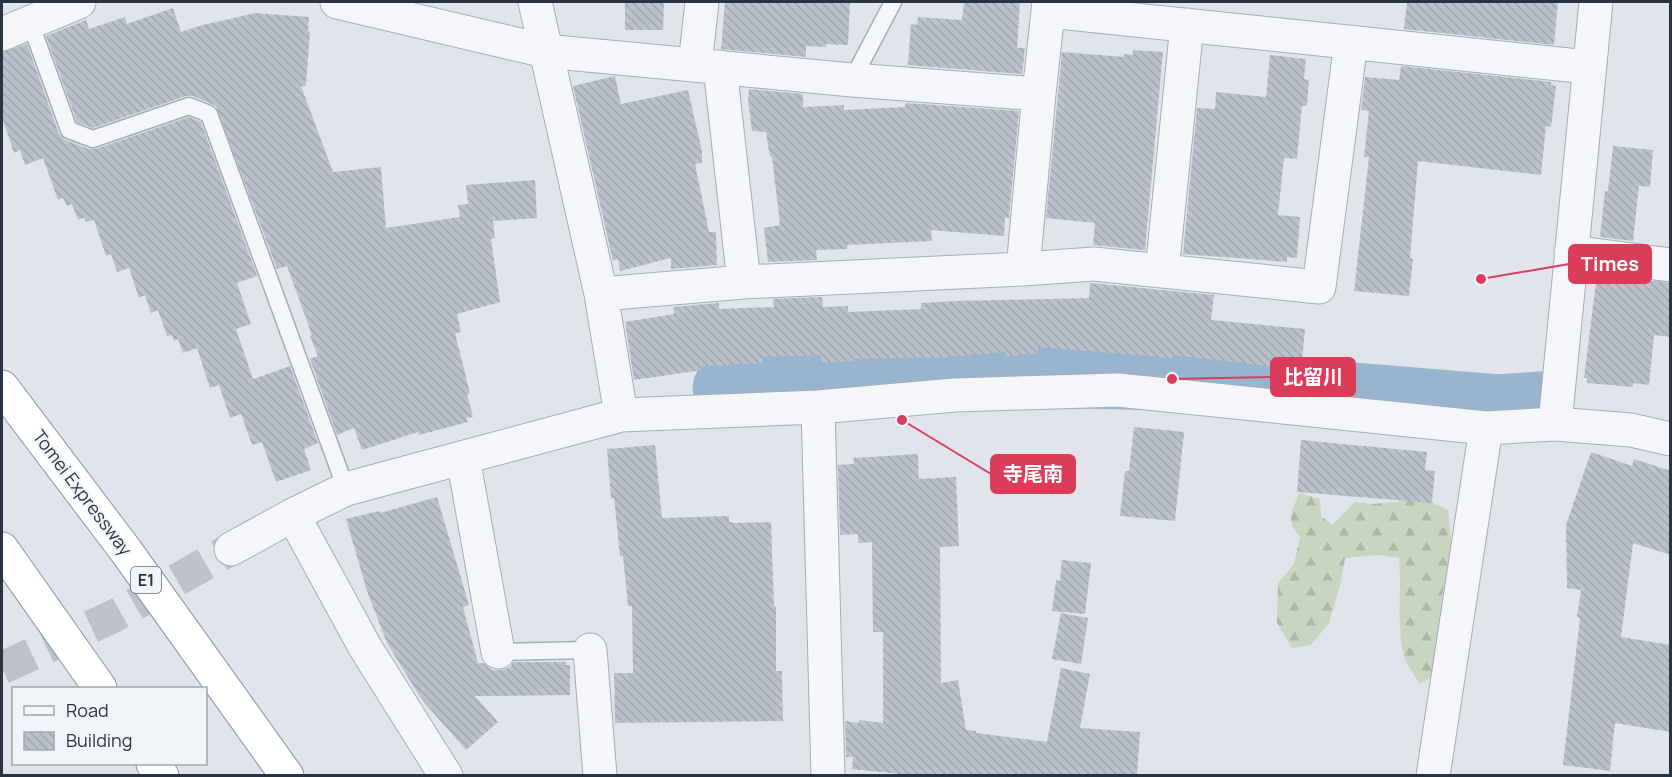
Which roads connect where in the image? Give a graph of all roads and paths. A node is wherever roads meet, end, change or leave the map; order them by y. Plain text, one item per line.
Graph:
1 (79, 2) edge
2 (337, 2) edge
3 (535, 2) edge
4 (702, 2) edge
5 (892, 2) edge
6 (1596, 2) edge
7 (1049, 6) edge
8 (1187, 25) junction
9 (9, 27) edge
10 (1352, 42) junction
11 (545, 51) junction
12 (708, 66) junction
13 (1588, 68) junction
14 (852, 80) junction
15 (1039, 93) junction
16 (1571, 252) junction
17 (1671, 266) edge
18 (1023, 269) junction
19 (1162, 271) junction
20 (744, 282) junction
21 (601, 294) junction
22 (2, 387) edge
23 (818, 407) junction
24 (621, 415) junction
25 (1555, 424) junction
26 (1486, 428) junction
27 (1671, 439) edge
28 (463, 458) junction
29 (346, 489) junction
30 (293, 515) junction
31 (2, 549) edge
32 (231, 549) tunnel mouth
33 (590, 650) joint
34 (498, 652) joint
35 (99, 687) edge
36 (286, 776) edge
37 (446, 776) edge
38 (600, 776) edge
39 (828, 776) edge
40 (1433, 776) edge

1 - 9 street
2 - 11 street
3 - 11 street
4 - 12 street
5 - 14 lane
6 - 13 street
7 - 8 street
7 - 15 street
8 - 10 street
8 - 19 street
9 - 29 lane
10 - 13 street
10 - 19 street
11 - 12 street
11 - 21 street
12 - 14 street
12 - 20 street
13 - 16 street
14 - 15 street
15 - 18 street
16 - 17 street
16 - 25 street
18 - 19 street
18 - 20 street
20 - 21 street
21 - 24 street
22 - 36 highway, Tomei Expressway / E1
23 - 24 street
23 - 26 street
23 - 39 street
24 - 28 street
25 - 26 street
25 - 27 street
26 - 40 street
28 - 29 street
28 - 34 street
29 - 30 street
30 - 32 street
30 - 37 street
31 - 35 highway
33 - 34 lane
33 - 38 street

